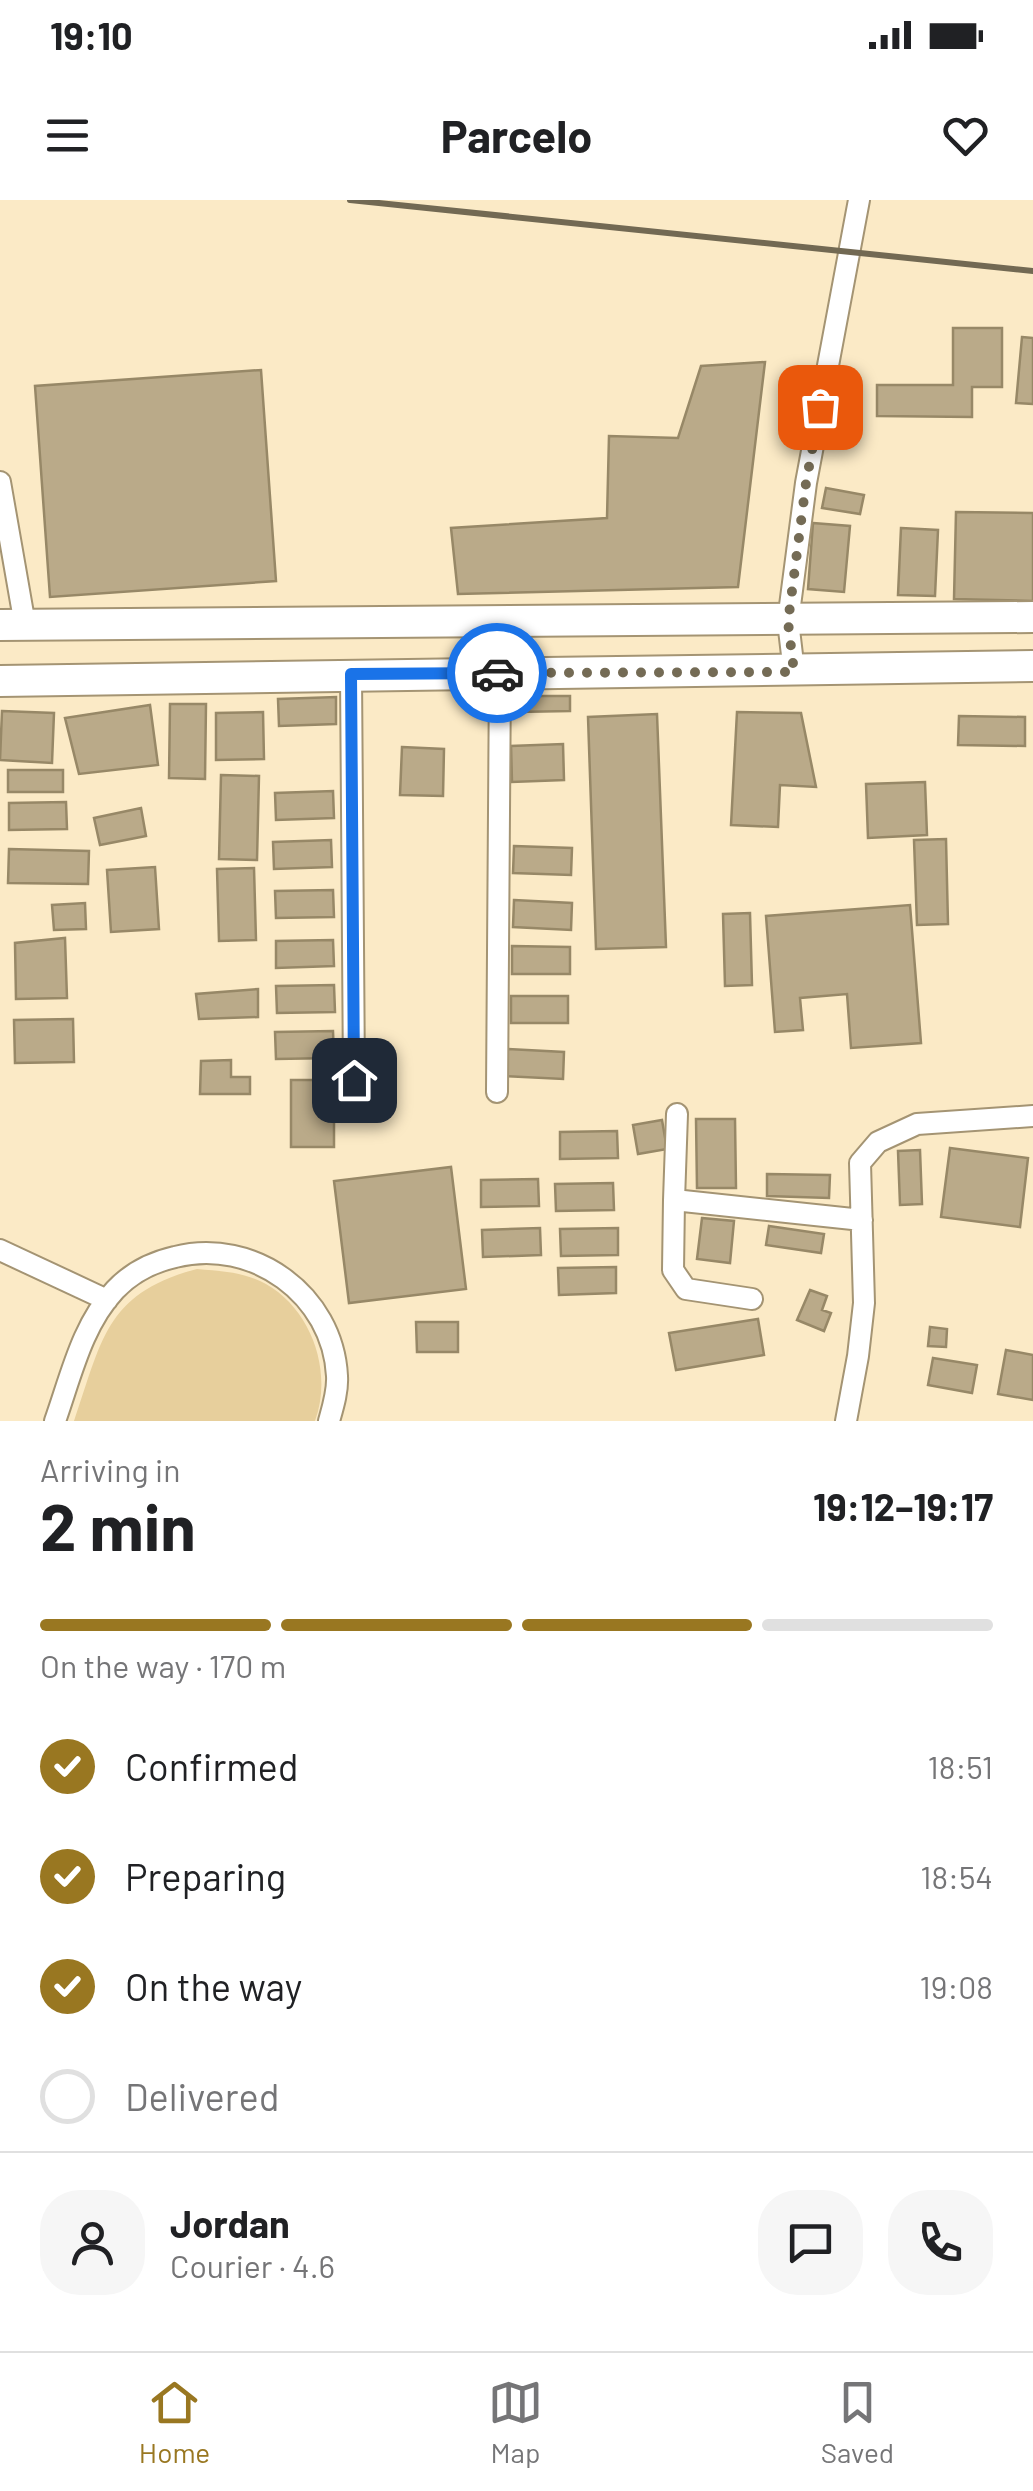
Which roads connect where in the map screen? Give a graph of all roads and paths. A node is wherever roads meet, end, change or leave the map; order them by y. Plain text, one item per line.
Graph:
1 (860, 200) edge
2 (0, 482) edge
3 (1033, 617) edge
4 (788, 622) junction
5 (13, 625) edge
6 (1033, 666) edge
7 (500, 672) junction
8 (794, 672) junction
9 (351, 674) junction
10 (0, 682) edge
11 (354, 1080) dead end
12 (498, 1092) dead end
13 (677, 1114) dead end
14 (1033, 1116) edge
15 (674, 1200) junction
16 (862, 1220) junction
17 (0, 1250) edge
18 (752, 1299) dead end
19 (107, 1300) junction
20 (55, 1421) edge
21 (329, 1421) edge
22 (846, 1421) edge

1 - 4 street
2 - 5 street
3 - 4 main road
4 - 5 main road
4 - 8 street
6 - 8 main road
7 - 8 main road
7 - 9 main road
7 - 12 street
9 - 10 main road
9 - 11 street
13 - 15 street
14 - 16 street
15 - 16 street
15 - 18 street
16 - 22 street
17 - 19 street
19 - 20 street
19 - 21 street

